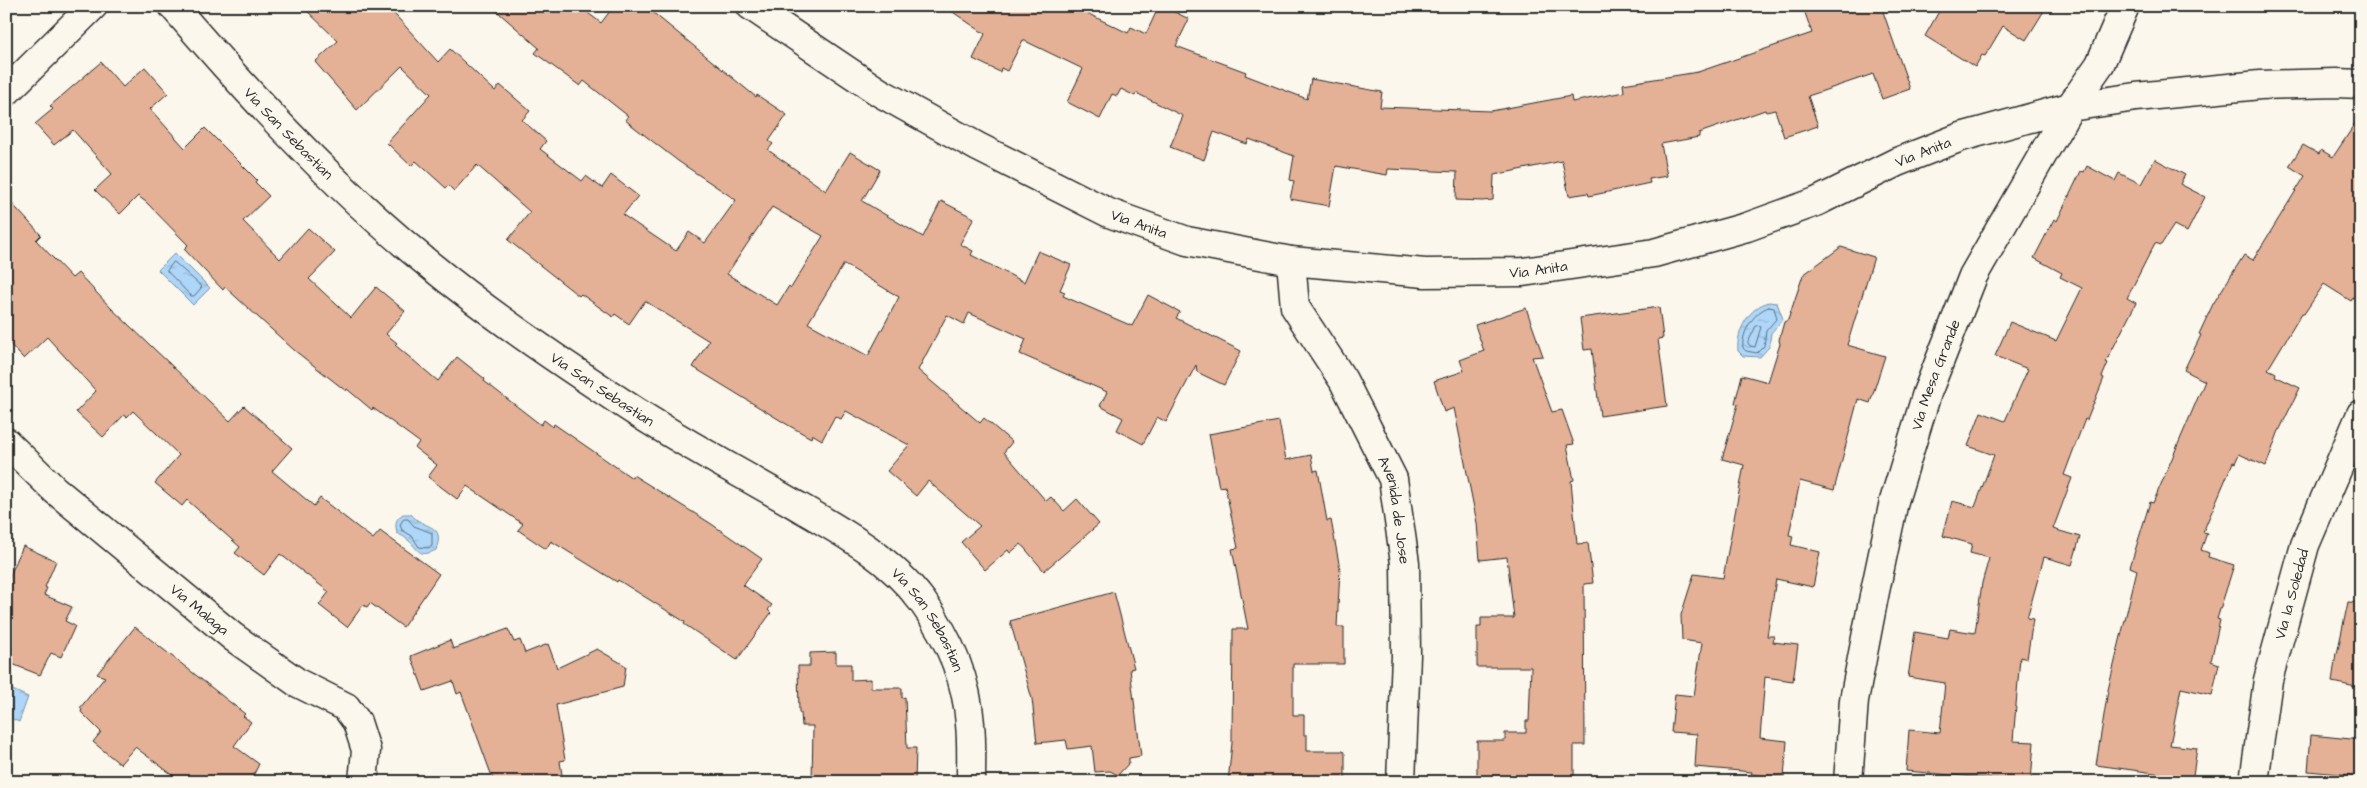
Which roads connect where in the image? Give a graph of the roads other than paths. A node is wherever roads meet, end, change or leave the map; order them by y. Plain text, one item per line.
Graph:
1 (93, 6) edge
2 (173, 6) edge
3 (751, 6) edge
4 (2126, 6) edge
5 (2361, 84) edge
6 (6, 92) edge
7 (2070, 107) junction
8 (1291, 261) junction
9 (2361, 414) edge
10 (6, 442) edge
11 (363, 782) edge
12 (971, 782) edge
13 (1401, 782) edge
14 (1848, 782) edge
15 (2254, 782) edge

1 - 6 street
2 - 12 street, Via San Sebastian
3 - 8 street, Via Anita
4 - 7 street, Via Mesa Grande
5 - 7 street, Via Anita
7 - 8 street, Via Anita
7 - 14 street, Via Mesa Grande
8 - 13 street, Avenida de Jose
9 - 15 street, Via la Soledad
10 - 11 street, Via Malaga

